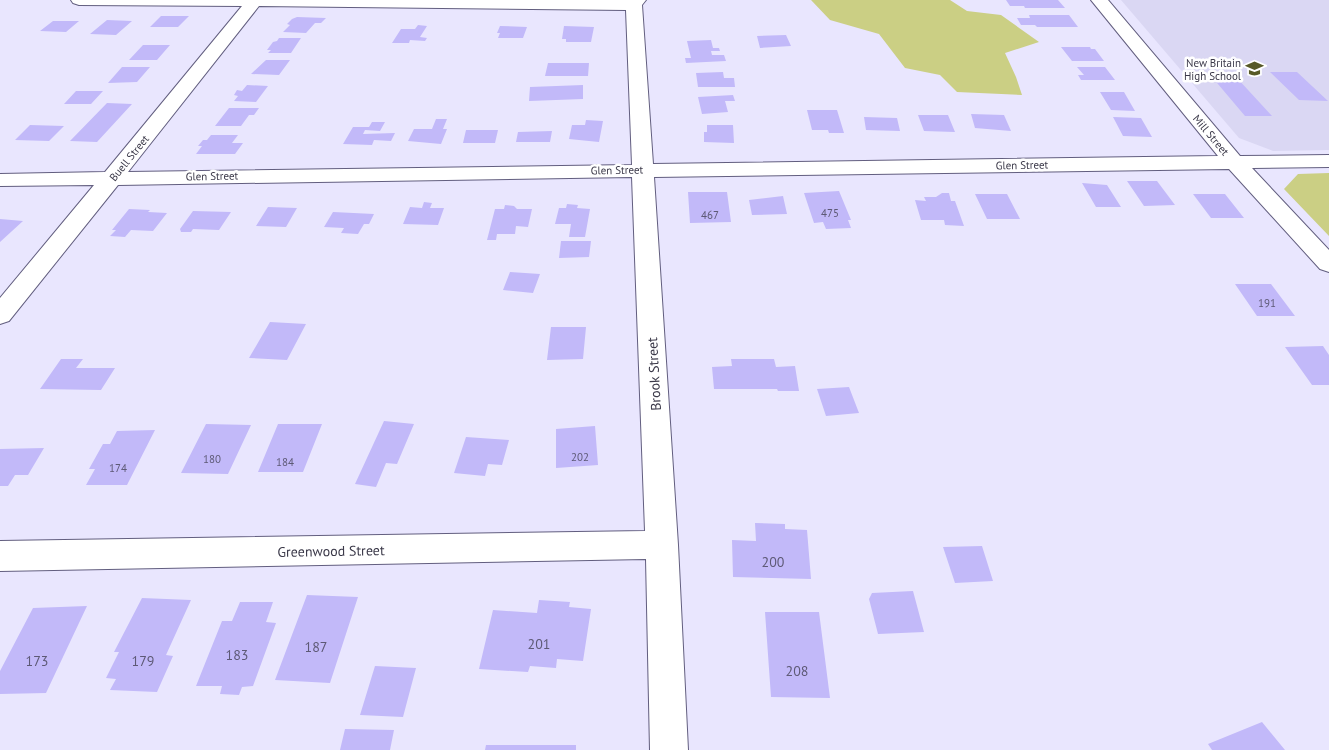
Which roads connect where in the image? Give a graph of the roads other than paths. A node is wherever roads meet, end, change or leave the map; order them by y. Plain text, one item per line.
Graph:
1 (79, 0) edge
2 (1099, 0) edge
3 (255, 1) edge
4 (636, 3) edge
5 (1329, 161) edge
6 (1234, 162) junction
7 (644, 170) junction
8 (113, 178) junction
9 (0, 180) edge
10 (1329, 264) edge
11 (0, 314) edge
12 (662, 545) junction
13 (0, 556) edge
14 (669, 750) edge

1 - 3 street
2 - 6 street, Mill Street
3 - 4 street
3 - 8 street, Buell Street
4 - 7 street, Brook Street
5 - 6 street, Glen Street
6 - 7 street, Glen Street
6 - 10 street, Mill Street
7 - 8 street, Glen Street
7 - 12 street, Brook Street
8 - 9 street, Glen Street
8 - 11 street, Buell Street
12 - 13 street, Greenwood Street
12 - 14 street, Brook Street

